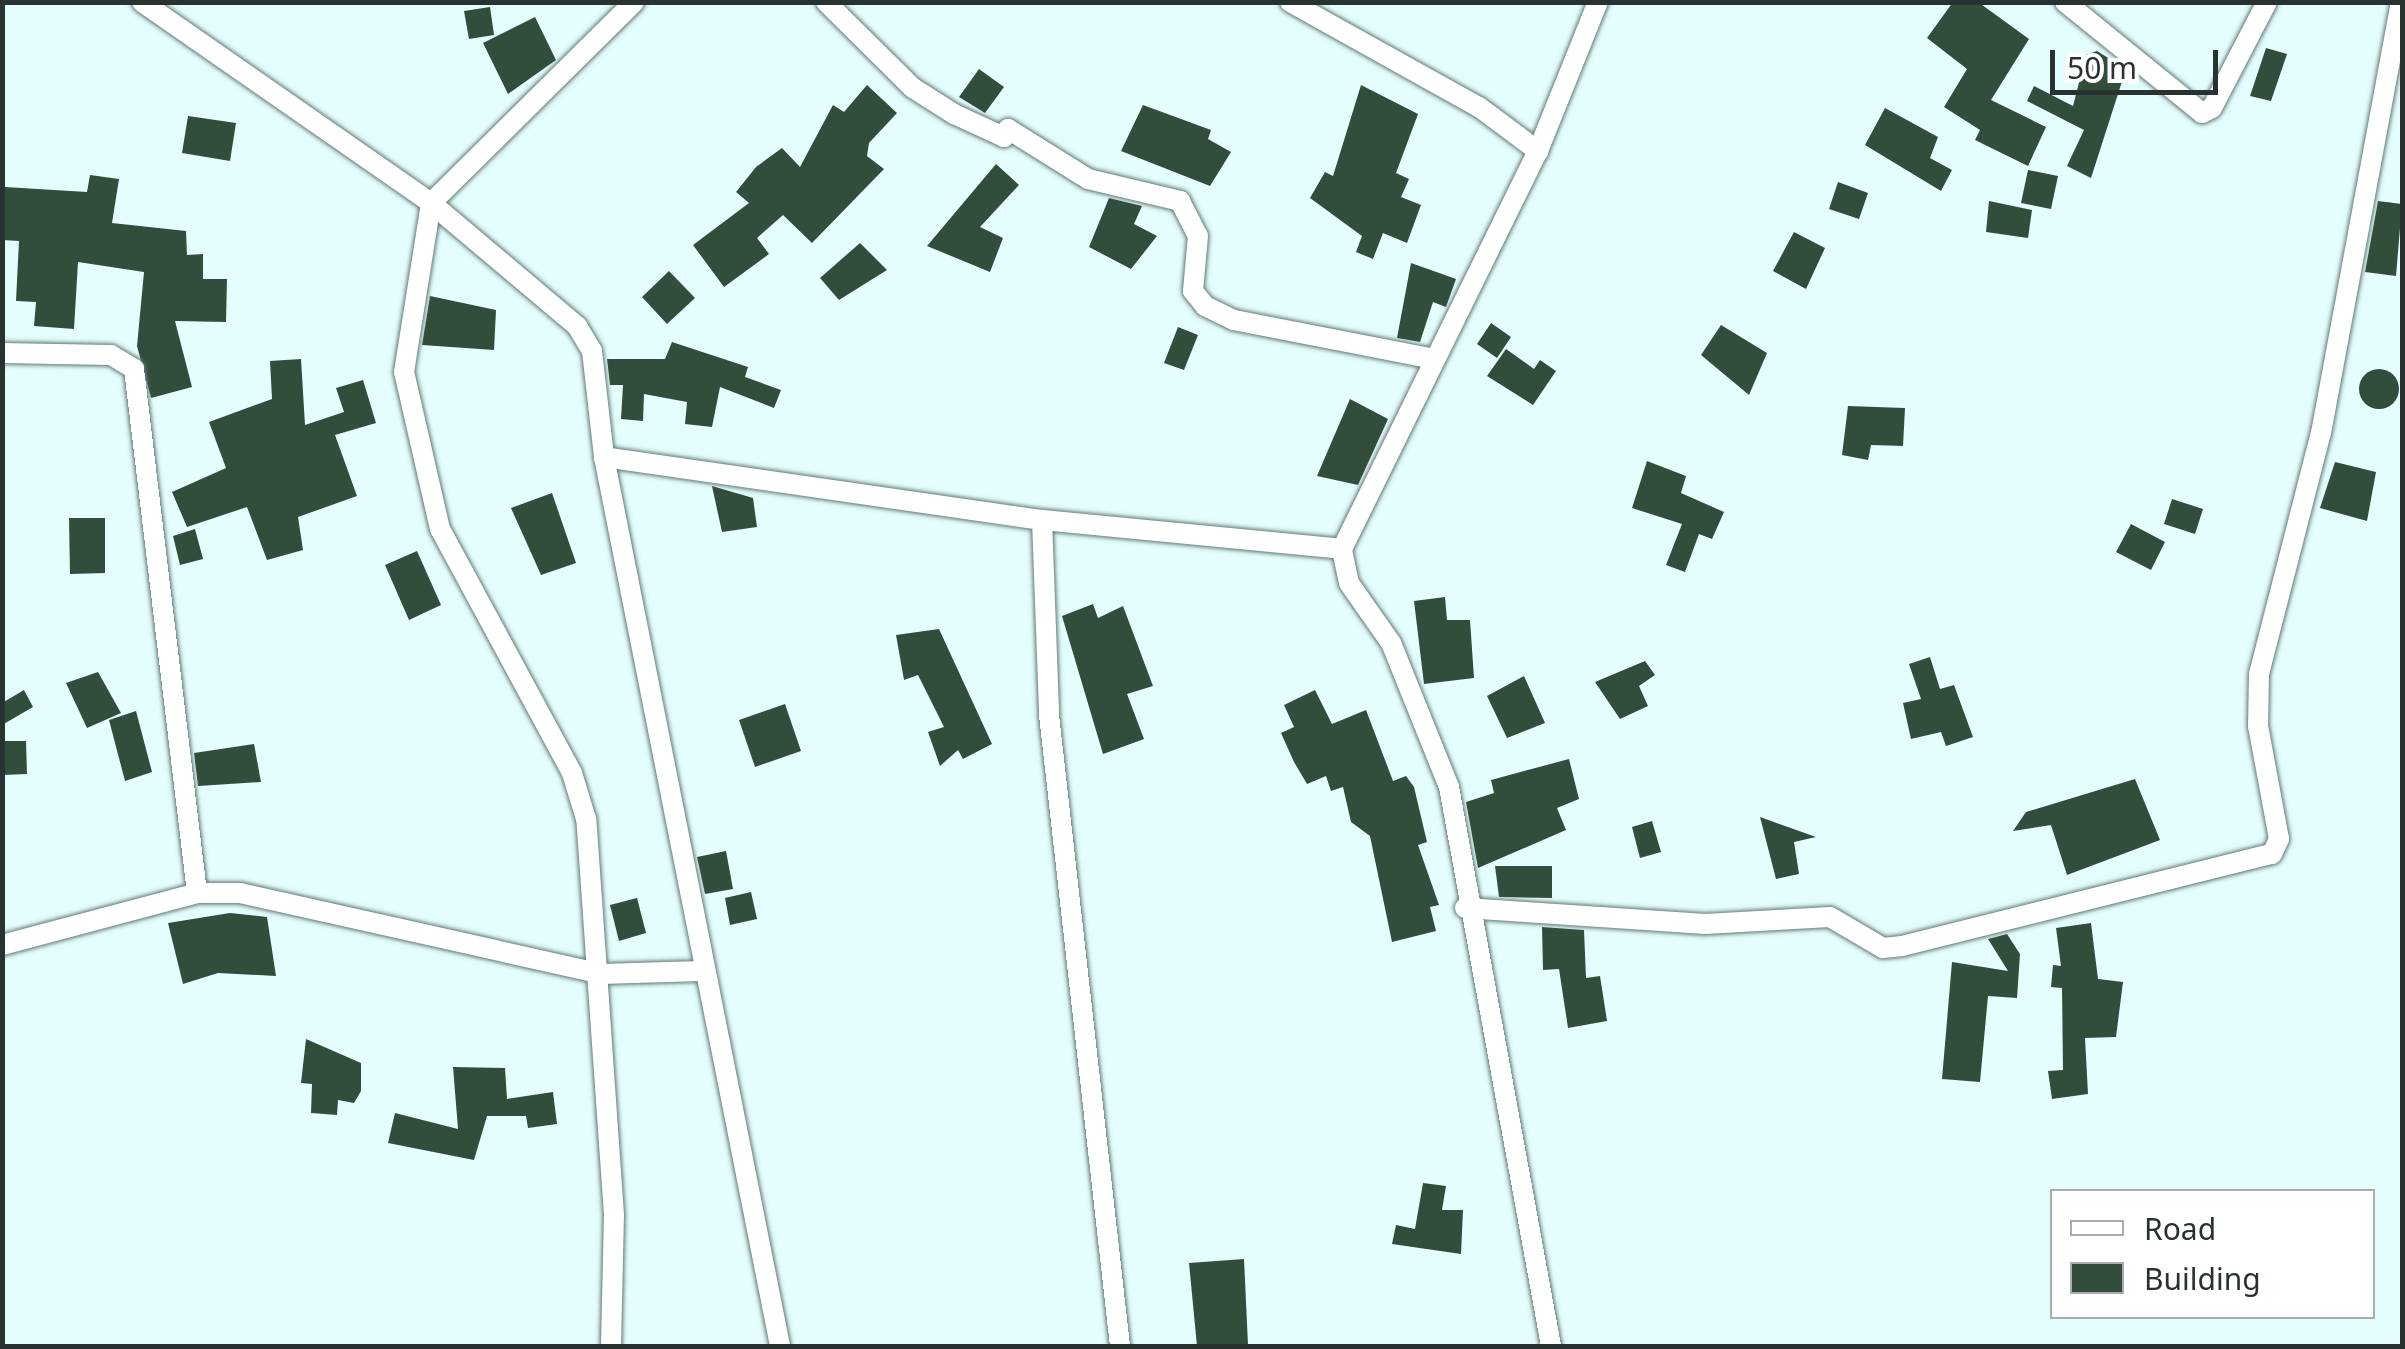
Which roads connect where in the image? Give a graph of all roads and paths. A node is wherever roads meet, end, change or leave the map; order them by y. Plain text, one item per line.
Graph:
1 (142, 2) edge
2 (634, 2) edge
3 (826, 2) edge
4 (1290, 2) edge
5 (1598, 2) edge
6 (2065, 2) edge
7 (2267, 2) edge
8 (2401, 2) edge
9 (1538, 151) junction
10 (430, 203) junction
11 (2, 353) edge
12 (1434, 360) junction
13 (604, 457) junction
14 (1042, 520) junction
15 (1342, 549) junction
16 (198, 894) junction
17 (1465, 908) junction
18 (2, 945) edge
19 (701, 971) junction
20 (601, 974) junction
21 (611, 1346) edge
22 (780, 1346) edge
23 (1120, 1346) edge
24 (1551, 1346) edge

1 - 10 street
2 - 10 street
3 - 12 street
4 - 9 street
5 - 9 street
6 - 7 street
8 - 17 street
9 - 12 street
10 - 13 street
10 - 20 street
11 - 16 street
12 - 15 street
13 - 14 street
13 - 19 street
14 - 15 street
14 - 23 street
15 - 17 street
16 - 18 street
16 - 20 street
17 - 24 street
19 - 20 street
19 - 22 street
20 - 21 street

